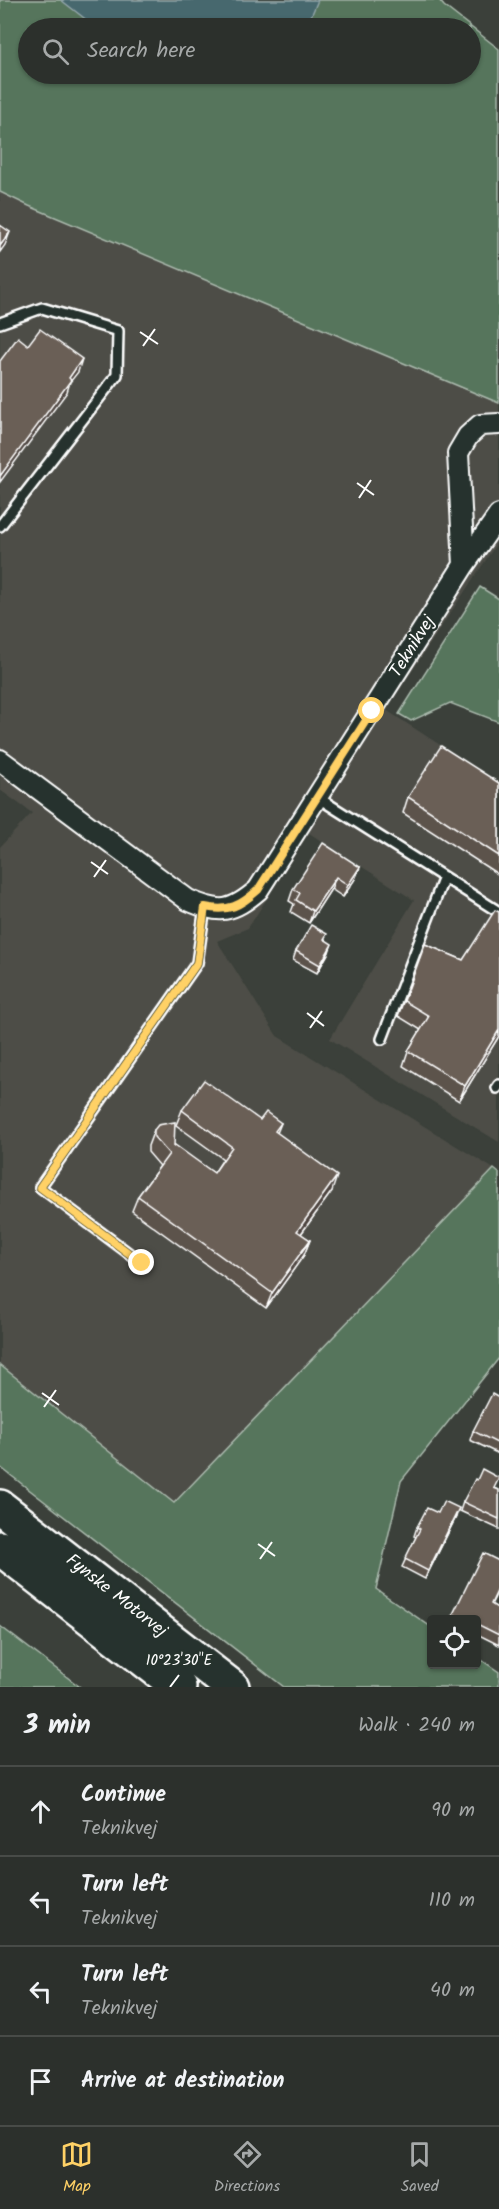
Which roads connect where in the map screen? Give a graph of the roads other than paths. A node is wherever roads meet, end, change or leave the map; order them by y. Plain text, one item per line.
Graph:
1 (0, 323) edge
2 (499, 424) edge
3 (499, 515) edge
4 (0, 526) edge
5 (464, 565) junction
6 (0, 760) edge
7 (317, 797) junction
8 (444, 877) junction
9 (205, 907) junction
10 (499, 912) edge
11 (382, 1039) dead end
12 (142, 1263) dead end
13 (0, 1507) edge
14 (0, 1548) edge
15 (179, 1687) edge
16 (232, 1687) edge

1 - 4 lane
2 - 5 street
3 - 5 street, Teknikvej
5 - 7 street, Teknikvej
6 - 9 street, Teknikvej
7 - 8 lane
7 - 9 street, Teknikvej
8 - 10 lane
8 - 11 lane
9 - 12 lane
13 - 16 highway, Fynske Motorvej
14 - 15 highway, Fynske Motorvej

